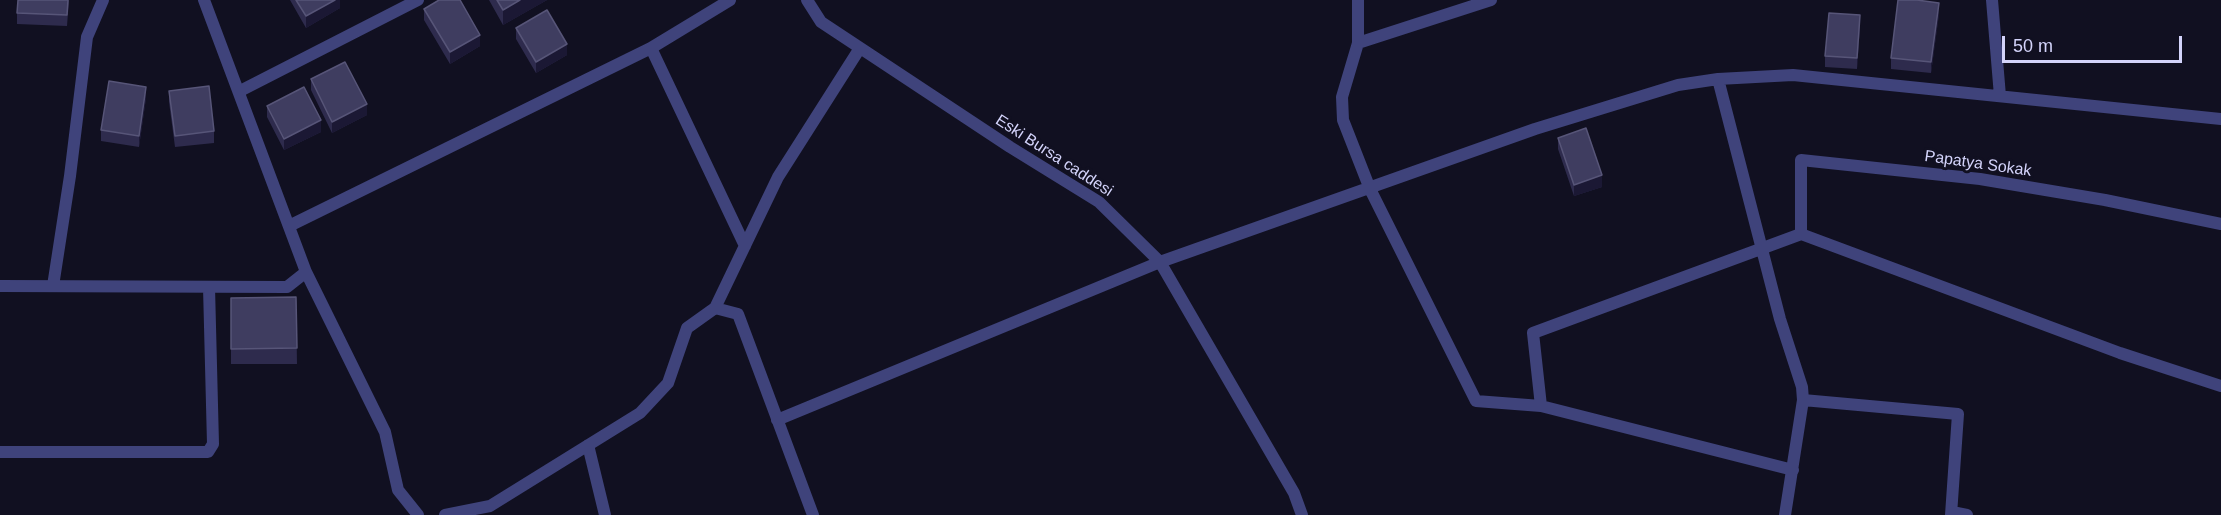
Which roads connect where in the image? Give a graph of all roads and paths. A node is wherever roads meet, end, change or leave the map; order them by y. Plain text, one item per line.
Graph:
1 (103, 0) edge
2 (204, 0) edge
3 (418, 0) edge
4 (730, 0) edge
5 (807, 0) edge
6 (1358, 0) edge
7 (1491, 0) edge
8 (1992, 0) edge
9 (1358, 43) junction
10 (651, 48) junction
11 (860, 48) junction
12 (1718, 79) junction
13 (240, 91) junction
14 (2000, 96) junction
15 (2221, 119) edge
16 (1370, 189) junction
17 (2221, 224) edge
18 (289, 226) junction
19 (1801, 234) junction
20 (745, 246) junction
21 (1761, 249) junction
22 (1160, 262) junction
23 (306, 272) junction
24 (0, 286) edge
25 (53, 286) junction
26 (209, 287) junction
27 (715, 308) junction
28 (2221, 386) edge
29 (1803, 399) junction
30 (1540, 406) junction
31 (777, 420) junction
32 (588, 445) junction
33 (0, 452) edge
34 (1793, 470) junction
35 (1951, 513) edge
36 (453, 514) edge
37 (418, 515) edge
38 (605, 515) edge
39 (813, 515) edge
40 (1302, 515) edge
41 (1785, 515) edge
42 (1966, 515) edge

1 - 25 street
2 - 13 street
3 - 13 street
4 - 10 street
5 - 11 street, Eski Bursa caddesi
6 - 9 street
7 - 9 street
8 - 14 street
9 - 16 street
10 - 18 street
10 - 20 street
11 - 20 street
11 - 22 street, Eski Bursa caddesi
12 - 14 street
12 - 16 street
12 - 21 street
13 - 18 street
14 - 15 street
16 - 22 street
16 - 30 street
17 - 19 street, Papatya Sokak
18 - 23 street
19 - 21 street
19 - 28 street
20 - 27 street
21 - 29 street
21 - 30 street
22 - 31 street
22 - 40 street, Eski Bursa caddesi
23 - 26 street
23 - 37 street
24 - 25 street
25 - 26 street
26 - 33 street
27 - 31 street
27 - 32 street
29 - 34 street
29 - 35 street
30 - 34 street
31 - 39 street
32 - 36 street
32 - 38 street
34 - 41 street
35 - 42 street

